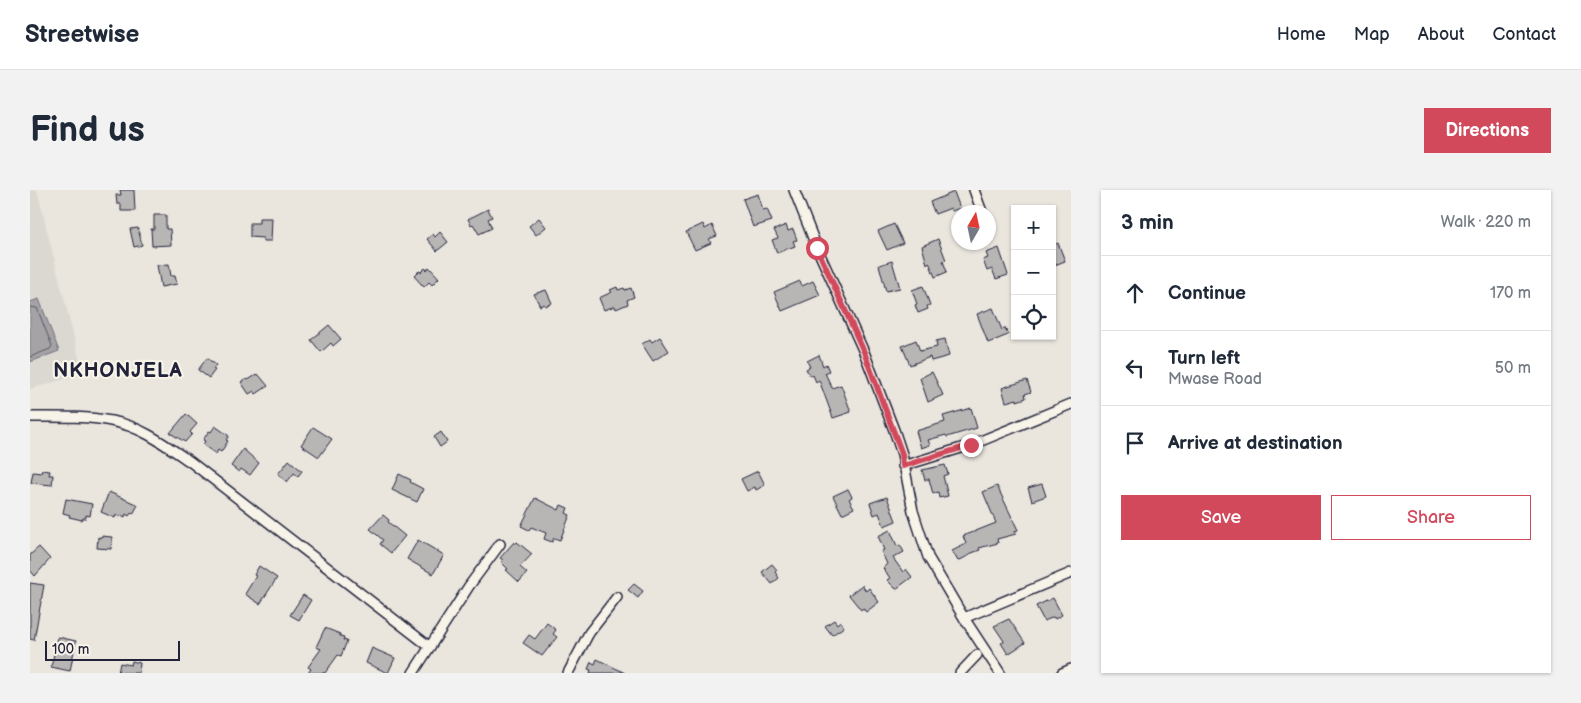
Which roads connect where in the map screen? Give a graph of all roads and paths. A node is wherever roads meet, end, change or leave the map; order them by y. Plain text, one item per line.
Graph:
1 (794, 190) edge
2 (974, 190) edge
3 (979, 205) edge
4 (1071, 404) edge
5 (30, 417) edge
6 (903, 466) junction
7 (500, 544) dead end
8 (1071, 574) edge
9 (617, 597) dead end
10 (964, 618) junction
11 (430, 647) junction
12 (977, 655) dead end
13 (1071, 670) edge
14 (414, 673) edge
15 (568, 673) edge
16 (960, 673) edge
17 (1000, 673) edge
18 (1062, 673) edge

1 - 6 street
2 - 3 street
4 - 6 street
5 - 11 street
6 - 10 street
7 - 11 street
8 - 10 street
9 - 15 street
10 - 17 street
11 - 14 street
12 - 16 street
13 - 18 street

